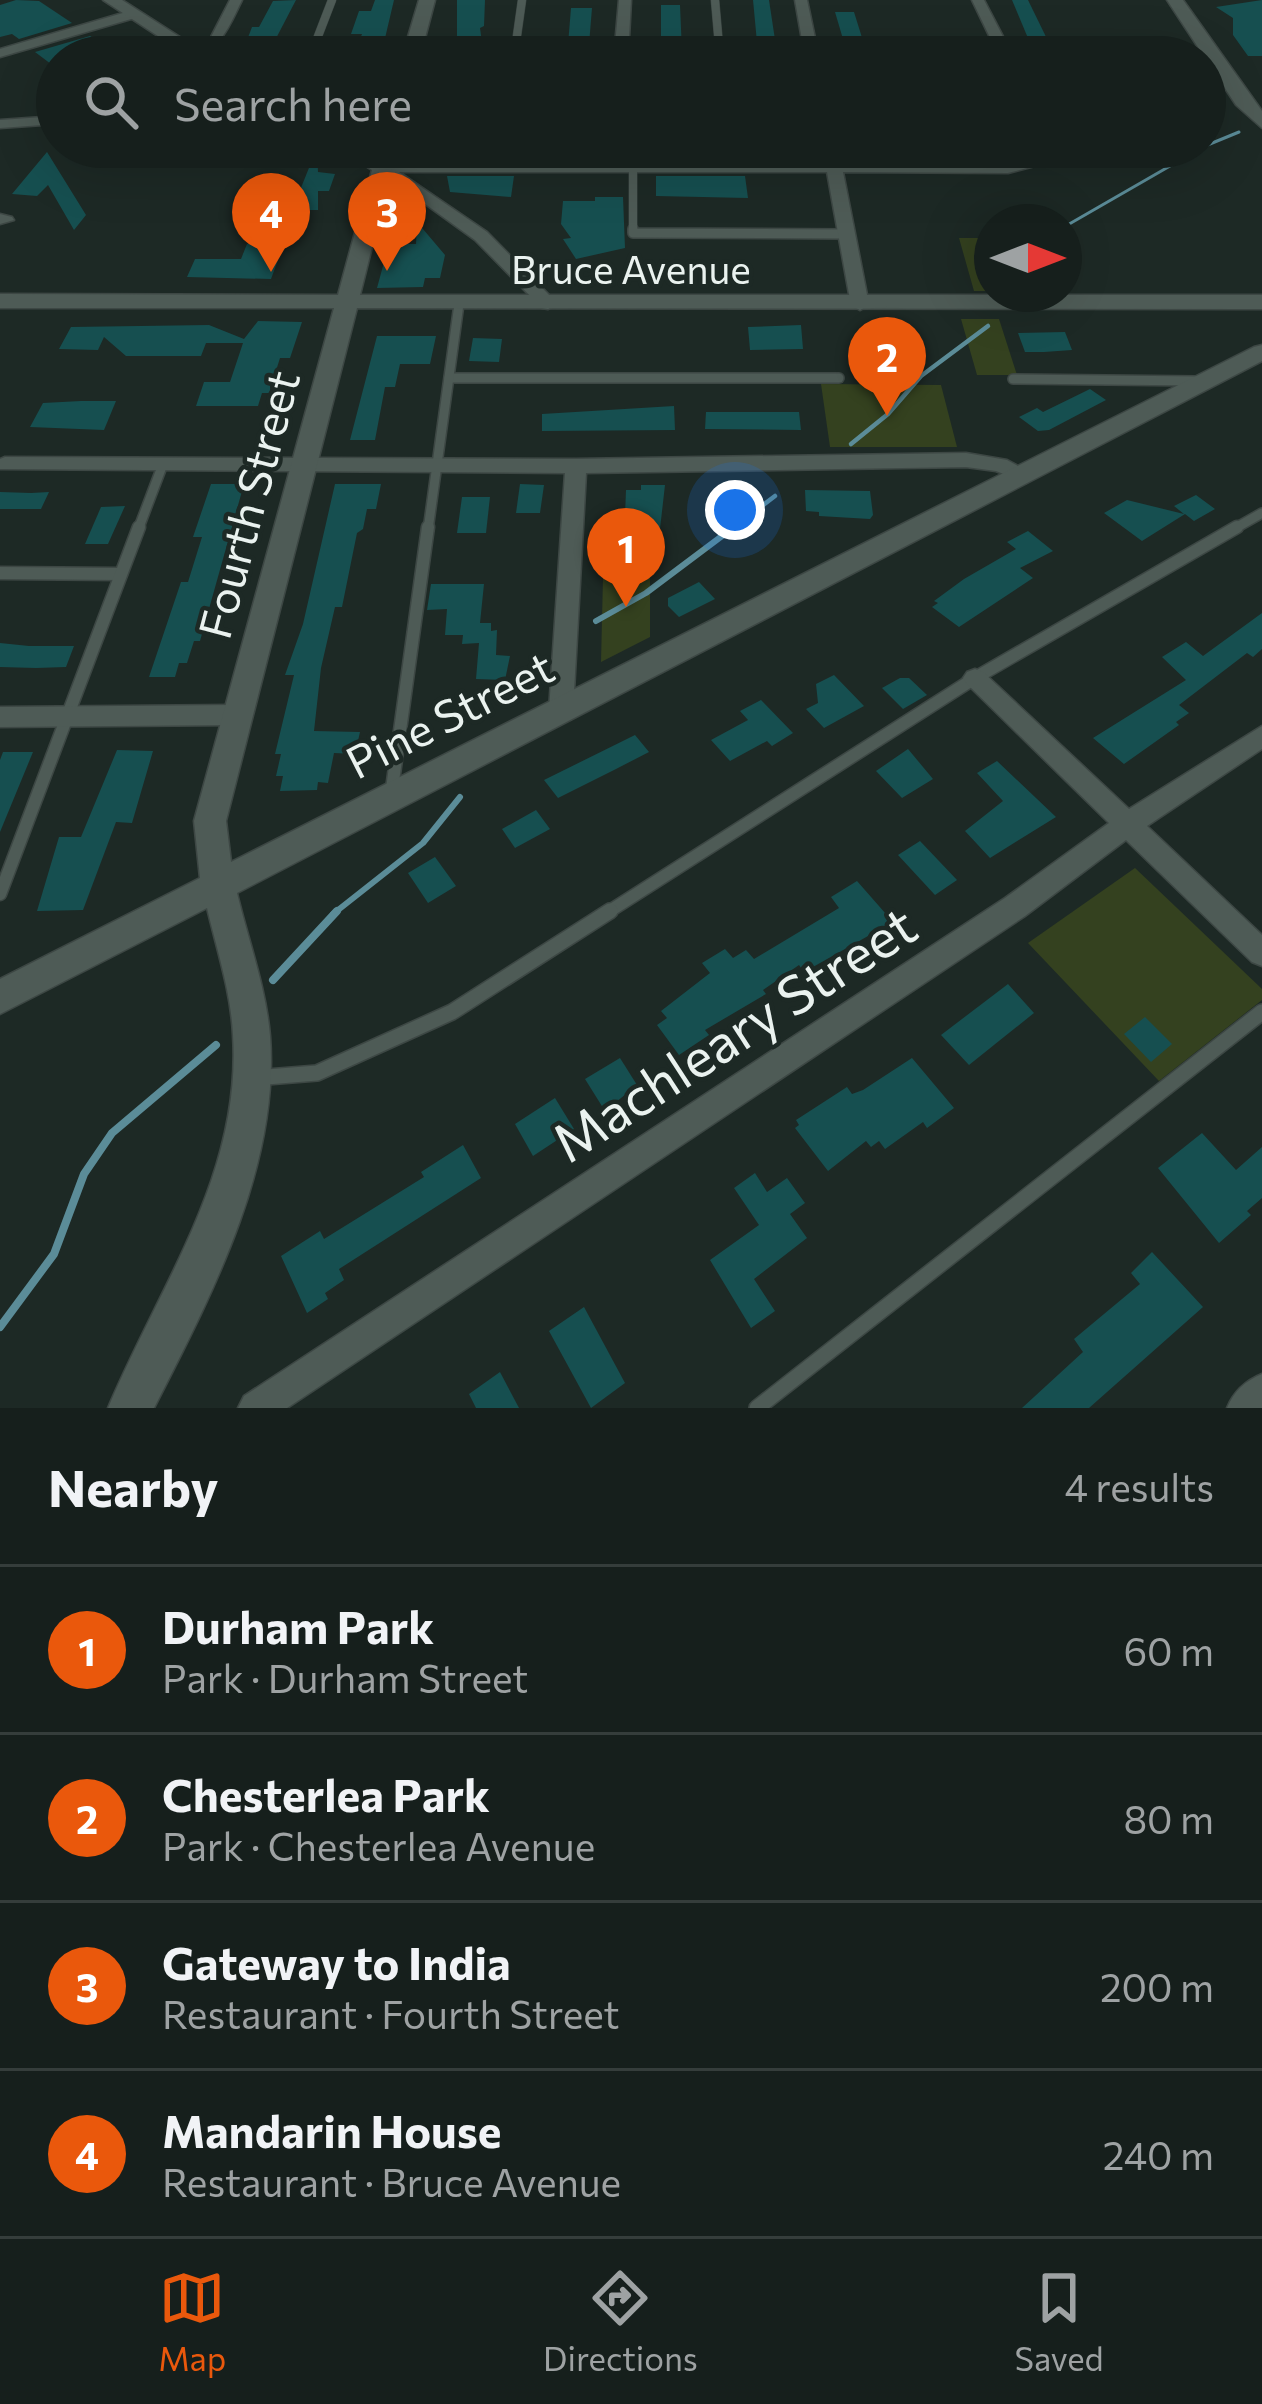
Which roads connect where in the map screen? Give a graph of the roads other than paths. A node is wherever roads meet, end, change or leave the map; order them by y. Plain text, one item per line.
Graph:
1 (112, 0) edge
2 (236, 0) edge
3 (332, 0) edge
4 (427, 0) edge
5 (522, 0) edge
6 (625, 0) edge
7 (715, 0) edge
8 (801, 0) edge
9 (978, 0) edge
10 (1174, 0) edge
11 (133, 14) junction
12 (58, 36) edge
13 (168, 36) edge
14 (218, 36) edge
15 (318, 36) edge
16 (418, 36) edge
17 (517, 36) edge
18 (622, 36) edge
19 (719, 36) edge
20 (808, 36) edge
21 (996, 36) edge
22 (1194, 36) edge
23 (36, 42) edge
24 (0, 53) edge
25 (1226, 83) edge
26 (36, 121) edge
27 (1262, 122) edge
28 (0, 124) edge
29 (382, 168) edge
30 (398, 168) edge
31 (633, 168) edge
32 (834, 168) edge
33 (846, 234) junction
34 (0, 301) edge
35 (1262, 302) edge
36 (345, 304) junction
37 (459, 304) junction
38 (548, 304) junction
39 (860, 305) junction
40 (1262, 352) edge
41 (449, 378) junction
42 (839, 379) dead end
43 (1013, 380) dead end
44 (1205, 382) junction
45 (5, 464) dead end
46 (163, 464) junction
47 (302, 464) junction
48 (437, 465) junction
49 (576, 466) junction
50 (1026, 476) junction
51 (1262, 513) edge
52 (0, 573) edge
53 (121, 574) junction
54 (975, 678) junction
55 (561, 710) junction
56 (234, 715) junction
57 (0, 717) edge
58 (67, 717) junction
59 (1262, 736) edge
60 (391, 797) junction
61 (1128, 824) junction
62 (8, 850) edge
63 (215, 886) junction
64 (0, 894) edge
65 (1262, 953) edge
66 (0, 997) edge
67 (1262, 1012) edge
68 (252, 1078) junction
69 (1262, 1392) edge
70 (130, 1408) edge
71 (256, 1408) edge
72 (757, 1408) edge
73 (1246, 1408) edge

1 - 11 street
2 - 14 street
3 - 15 lane
4 - 16 street
5 - 17 lane
6 - 18 street
7 - 19 lane
8 - 20 street
9 - 21 street
10 - 22 street
11 - 12 street
11 - 13 street
23 - 24 street
25 - 27 street
26 - 28 street
29 - 36 street, Fourth Street
30 - 38 street
31 - 33 lane
32 - 33 street
33 - 39 street
34 - 36 street, Bruce Avenue
35 - 39 street, Bruce Avenue
36 - 37 street, Bruce Avenue
36 - 47 street, Fourth Street
37 - 38 street, Bruce Avenue
37 - 41 lane
38 - 39 street, Bruce Avenue
40 - 44 street, Pine Street
41 - 42 lane
41 - 48 lane
43 - 44 lane
44 - 50 street, Pine Street
45 - 46 street
46 - 47 street
46 - 53 lane
47 - 48 street
47 - 56 street, Fourth Street
48 - 49 street
48 - 60 lane
49 - 50 street
49 - 55 street
50 - 55 street, Pine Street
51 - 54 lane
52 - 53 lane
53 - 58 lane
54 - 61 street
54 - 68 lane
55 - 60 street, Pine Street
56 - 58 street
56 - 63 street, Fourth Street
57 - 58 street
58 - 62 lane
59 - 61 street, Machleary Street
60 - 63 street, Pine Street
61 - 65 street
61 - 71 street, Machleary Street
62 - 64 lane
63 - 66 street, Pine Street
63 - 68 street, Fourth Street
67 - 72 lane
68 - 70 street, Fourth Street
69 - 73 street

